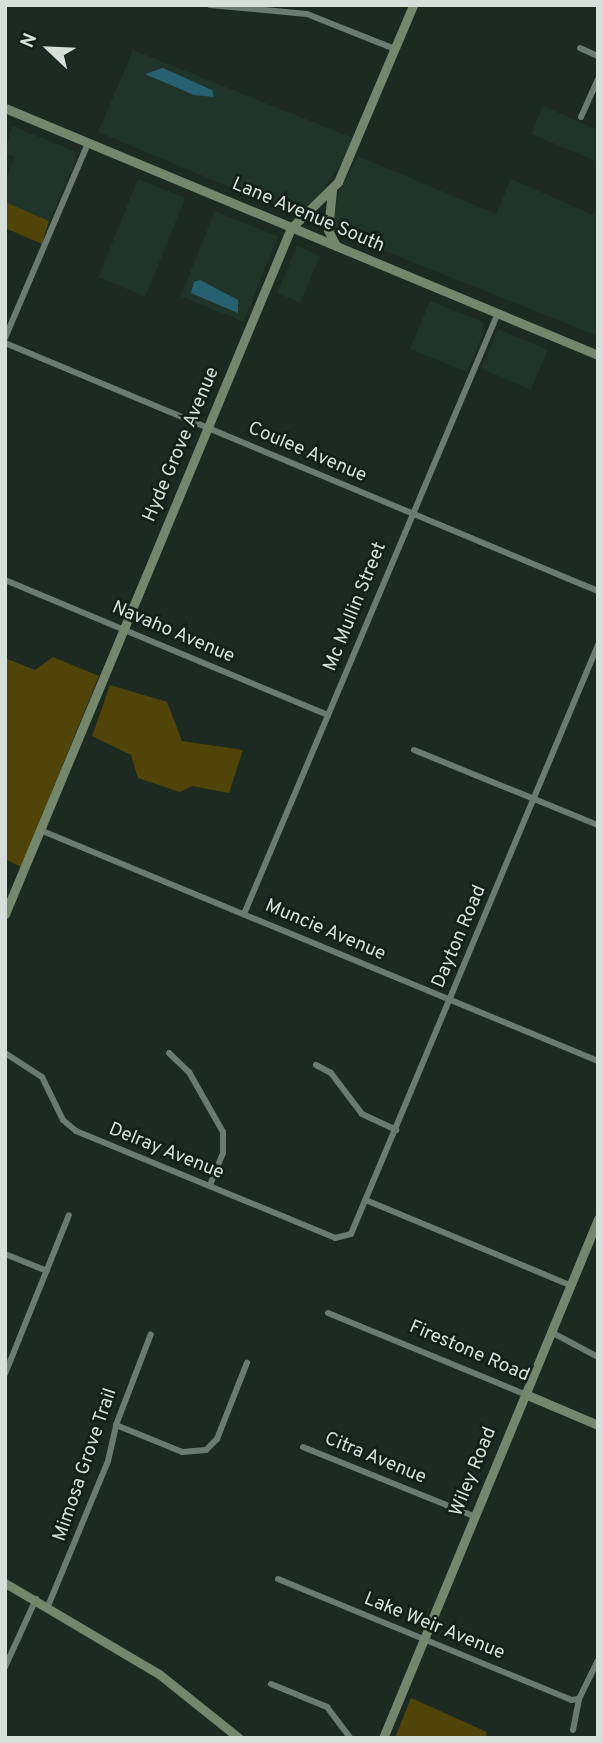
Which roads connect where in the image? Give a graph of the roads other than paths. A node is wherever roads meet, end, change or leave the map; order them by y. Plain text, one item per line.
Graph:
1 (210, 5) edge
2 (413, 5) edge
3 (580, 48) dead end
4 (395, 49) junction
5 (598, 56) edge
6 (598, 79) edge
7 (5, 108) edge
8 (581, 117) dead end
9 (88, 143) junction
10 (332, 190) junction
11 (291, 228) junction
12 (336, 246) junction
13 (498, 313) junction
14 (5, 338) edge
15 (5, 344) edge
16 (598, 355) edge
17 (208, 429) junction
18 (411, 514) junction
19 (5, 580) edge
20 (598, 591) edge
21 (124, 629) junction
22 (598, 645) edge
23 (328, 715) junction
24 (414, 750) dead end
25 (534, 799) junction
26 (598, 825) edge
27 (40, 830) junction
28 (5, 914) edge
29 (244, 914) junction
30 (451, 1000) junction
31 (5, 1053) edge
32 (169, 1053) dead end
33 (598, 1061) edge
34 (316, 1065) dead end
35 (397, 1130) junction
36 (210, 1186) junction
37 (368, 1201) junction
38 (69, 1215) dead end
39 (598, 1219) edge
40 (346, 1237) joint
41 (5, 1254) edge
42 (47, 1271) junction
43 (570, 1285) junction
44 (328, 1312) dead end
45 (551, 1332) junction
46 (151, 1334) dead end
47 (598, 1357) edge
48 (247, 1363) dead end
49 (5, 1374) edge
50 (524, 1394) junction
51 (598, 1424) edge
52 (116, 1425) junction
53 (303, 1447) dead end
54 (474, 1516) junction
55 (278, 1579) dead end
56 (5, 1583) edge
57 (36, 1599) junction
58 (48, 1606) junction
59 (423, 1640) junction
60 (598, 1660) edge
61 (5, 1667) edge
62 (271, 1684) dead end
63 (579, 1699) junction
64 (573, 1730) dead end
65 (239, 1738) edge
66 (350, 1738) edge
67 (383, 1738) edge

1 - 4 street
2 - 4 street, Hyde Grove Avenue
3 - 5 street
4 - 10 street, Hyde Grove Avenue
6 - 8 street
7 - 9 street, Lane Avenue South
9 - 11 street, Lane Avenue South
9 - 14 street
10 - 11 street, Hyde Grove Avenue
10 - 12 street
11 - 12 street, Lane Avenue South
11 - 17 street, Hyde Grove Avenue
12 - 13 street, Lane Avenue South
13 - 16 street, Lane Avenue South
13 - 18 street, Mc Mullin Street
15 - 17 street, Coulee Avenue
17 - 18 street, Coulee Avenue
17 - 21 street, Hyde Grove Avenue
18 - 20 street, Coulee Avenue
18 - 23 street, Mc Mullin Street
19 - 21 street, Navaho Avenue
21 - 23 street, Navaho Avenue
21 - 27 street, Hyde Grove Avenue
22 - 25 street, Dayton Road
23 - 29 street, Mc Mullin Street
24 - 25 street
25 - 26 street
25 - 30 street, Dayton Road
27 - 28 street, Hyde Grove Avenue
27 - 29 street, Muncie Avenue
29 - 30 street, Muncie Avenue
30 - 33 street, Muncie Avenue
30 - 35 street, Dayton Road
31 - 36 street, Delray Avenue
32 - 36 street
34 - 35 street
35 - 37 street, Dayton Road
36 - 40 street, Delray Avenue
37 - 40 street, Dayton Road
37 - 43 street
38 - 42 street
39 - 43 street, Wiley Road
41 - 42 street
42 - 49 street
43 - 45 street, Wiley Road
44 - 50 street, Firestone Road
45 - 47 street
45 - 50 street, Wiley Road
46 - 52 street, Mimosa Grove Trail
48 - 52 street
50 - 51 street, Firestone Road
50 - 54 street, Wiley Road
52 - 58 street, Mimosa Grove Trail
53 - 54 street, Citra Avenue
54 - 59 street, Wiley Road
55 - 59 street, Lake Weir Avenue
56 - 57 street
57 - 58 street
57 - 61 street
58 - 65 street
59 - 63 street, Lake Weir Avenue
59 - 67 street, Wiley Road
60 - 63 street
62 - 66 street
63 - 64 street

